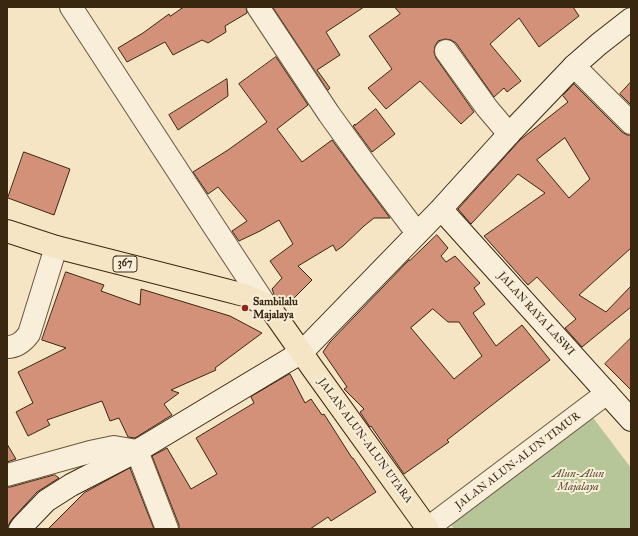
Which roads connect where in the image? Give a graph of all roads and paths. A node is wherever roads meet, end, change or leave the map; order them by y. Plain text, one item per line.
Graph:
1 (71, 7) edge
2 (258, 7) edge
3 (624, 7) edge
4 (631, 19) edge
5 (446, 51) dead end
6 (574, 66) junction
7 (498, 122) junction
8 (631, 123) edge
9 (441, 209) junction
10 (7, 231) edge
11 (417, 233) junction
12 (56, 246) junction
13 (269, 308) junction
14 (7, 347) edge
15 (299, 348) junction
16 (607, 393) junction
17 (631, 419) edge
18 (137, 451) junction
19 (7, 475) edge
20 (20, 529) edge
21 (167, 529) edge
22 (428, 529) edge

1 - 13 street
2 - 11 street
3 - 4 street
4 - 6 street
5 - 7 street
6 - 7 street
6 - 8 street
7 - 9 street
9 - 11 street
9 - 16 street, JALAN RAYA LASWI
10 - 12 main road, 367
11 - 15 street
12 - 13 main road, 367
12 - 14 street
13 - 15 main road, JALAN ALUN-ALUN UTARA
15 - 18 street
15 - 22 main road, JALAN ALUN-ALUN UTARA
16 - 17 street, JALAN RAYA LASWI
16 - 22 street, JALAN ALUN-ALUN TIMUR
18 - 19 street
18 - 20 street
18 - 21 street

